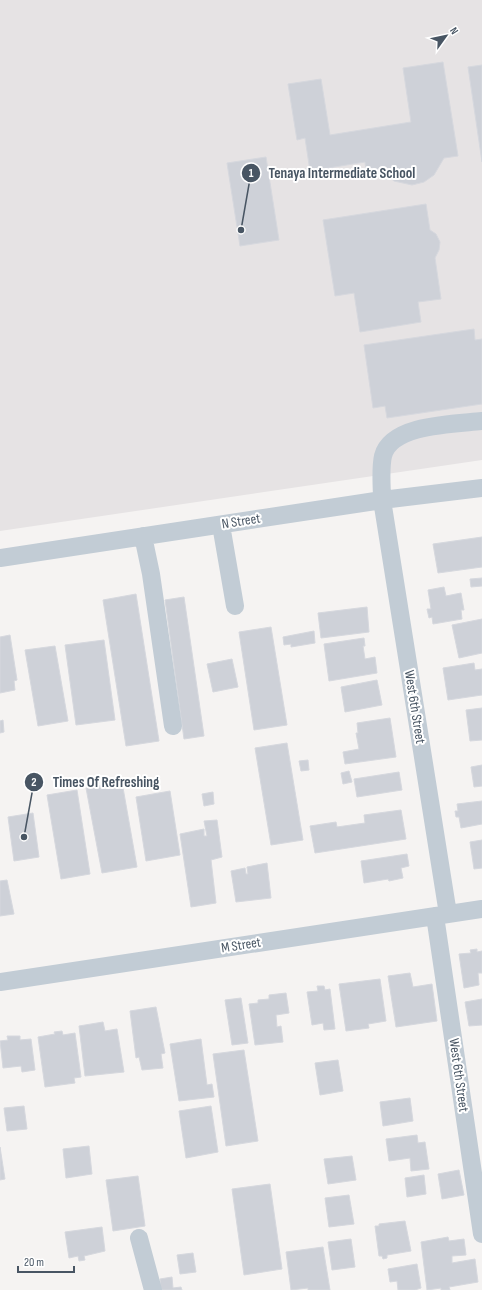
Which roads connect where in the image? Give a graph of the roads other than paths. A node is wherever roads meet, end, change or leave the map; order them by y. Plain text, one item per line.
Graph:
1 (482, 421) edge
2 (482, 488) edge
3 (382, 500) junction
4 (221, 524) junction
5 (143, 536) junction
6 (0, 558) edge
7 (235, 606) dead end
8 (173, 726) dead end
9 (482, 909) edge
10 (442, 915) junction
11 (0, 982) edge
12 (482, 1234) edge
13 (139, 1238) dead end
14 (153, 1290) edge

1 - 3 street, West 6th Street
2 - 3 street, N Street
3 - 4 street, N Street
3 - 10 street, West 6th Street
4 - 5 street, N Street
4 - 7 street
5 - 6 street, N Street
5 - 8 street
9 - 10 street, M Street
10 - 11 street, M Street
10 - 12 street, West 6th Street
13 - 14 street

